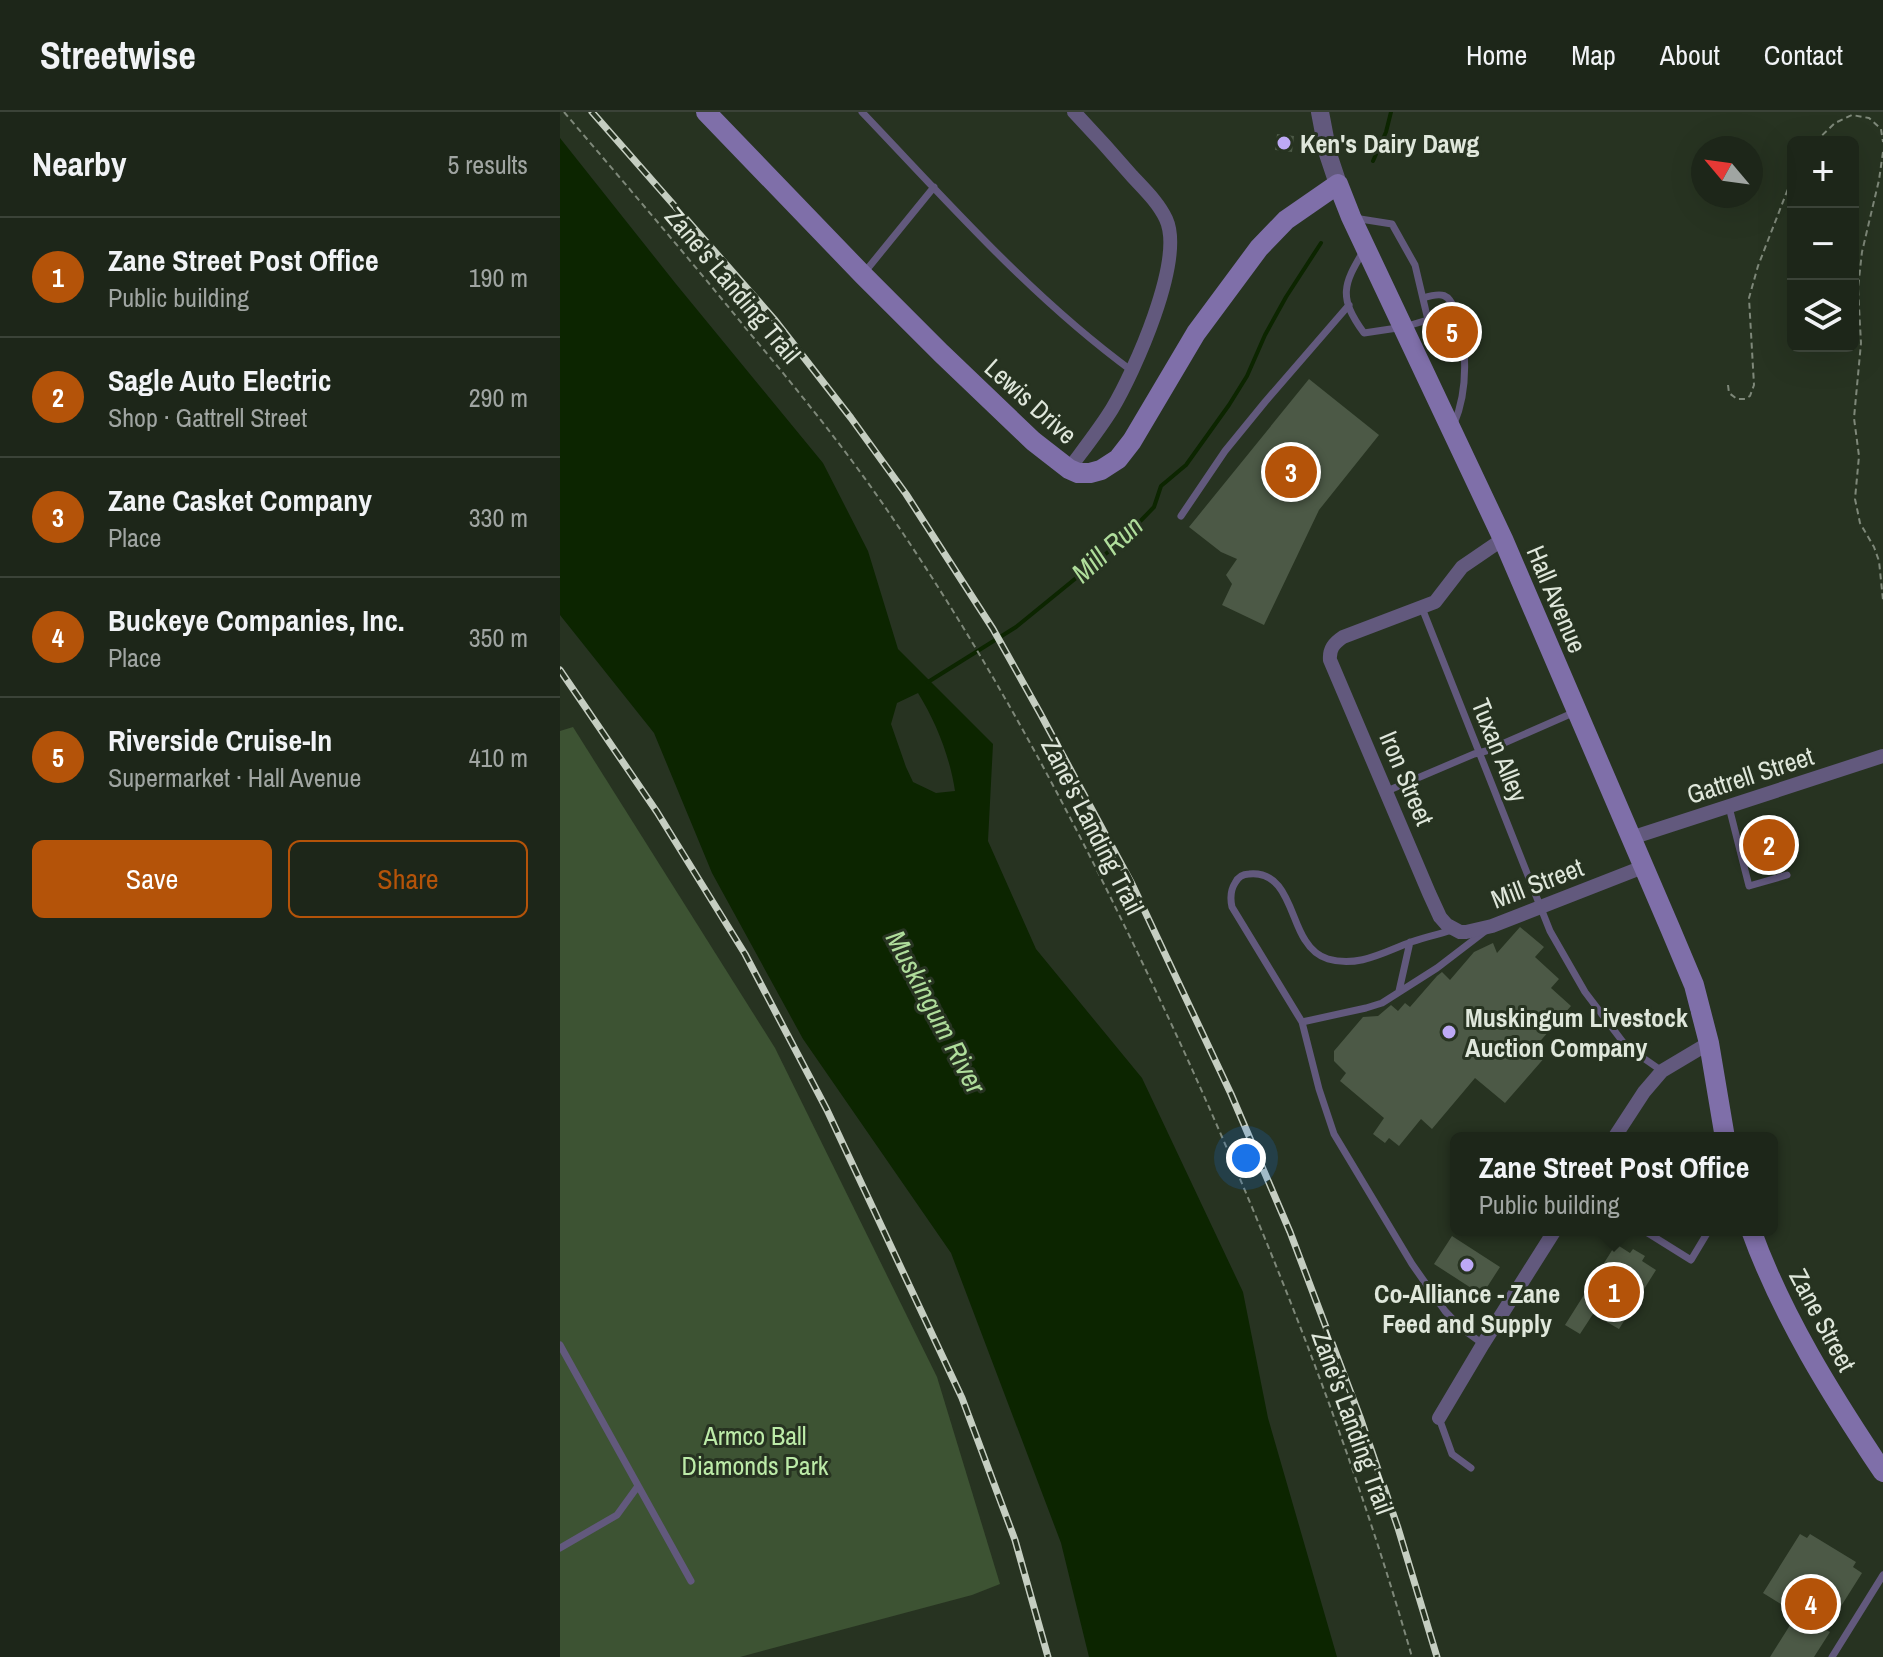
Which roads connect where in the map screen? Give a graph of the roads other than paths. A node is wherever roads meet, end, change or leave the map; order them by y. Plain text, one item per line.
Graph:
1 (706, 112) edge
2 (862, 112) edge
3 (1074, 112) edge
4 (1320, 112) edge
5 (1338, 184) junction
6 (934, 187) junction
7 (1351, 217) junction
8 (1365, 248) junction
9 (863, 275) junction
10 (1423, 298) junction
11 (1349, 305) junction
12 (1456, 312) dead end
13 (1441, 316) dead end
14 (1428, 320) junction
15 (1404, 327) junction
16 (1464, 351) dead end
17 (1132, 371) junction
18 (1452, 429) junction
19 (1069, 469) junction
20 (1181, 516) dead end
21 (1503, 539) junction
22 (1422, 608) junction
23 (1577, 711) junction
24 (1479, 753) junction
25 (1883, 756) edge
26 (1387, 791) junction
27 (1729, 807) junction
28 (1631, 838) junction
29 (1643, 867) junction
30 (1787, 875) dead end
31 (1542, 906) junction
32 (1492, 926) junction
33 (1451, 927) junction
34 (1410, 942) junction
35 (1399, 992) junction
36 (1302, 1022) junction
37 (1709, 1043) junction
38 (1662, 1071) junction
39 (1618, 1132) edge
40 (1724, 1132) edge
41 (1551, 1236) edge
42 (1653, 1236) edge
43 (1705, 1236) edge
44 (1753, 1236) edge
45 (1483, 1344) junction
46 (560, 1345) edge
47 (1439, 1418) joint
48 (1471, 1468) dead end
49 (1883, 1472) edge
50 (638, 1486) junction
51 (560, 1548) edge
52 (1883, 1575) edge
53 (691, 1581) dead end
54 (1832, 1657) edge

1 - 9 main road, Lewis Drive
2 - 6 lane
3 - 17 street
4 - 5 street
5 - 7 main road, Hall Avenue
5 - 19 main road, Lewis Drive
6 - 9 lane
6 - 17 lane
7 - 8 main road, Hall Avenue
7 - 10 lane
8 - 11 lane
8 - 15 main road, Hall Avenue
9 - 19 main road, Lewis Drive
10 - 12 lane
10 - 14 lane
11 - 15 lane
11 - 20 lane
13 - 14 lane
14 - 15 lane
15 - 18 main road, Hall Avenue
16 - 18 lane
17 - 19 street
18 - 21 main road, Hall Avenue
21 - 22 street
21 - 23 main road, Hall Avenue
22 - 24 lane, Tuxan Alley
22 - 26 street, Iron Street
23 - 24 lane
23 - 28 main road, Hall Avenue
24 - 26 lane
24 - 31 lane, Tuxan Alley
25 - 27 street, Gattrell Street
26 - 33 street, Iron Street
27 - 28 street, Gattrell Street
27 - 30 lane
28 - 29 main road, Hall Avenue
29 - 31 street, Mill Street
29 - 37 main road, Hall Avenue
31 - 32 street, Mill Street
31 - 38 lane, Tuxan Alley
32 - 33 street, Mill Street
32 - 35 lane
33 - 34 lane
34 - 35 lane
34 - 36 lane
35 - 36 lane
36 - 45 lane
37 - 38 street
37 - 40 main road
38 - 39 street
41 - 45 street
42 - 43 lane
44 - 49 main road, Zane Street
45 - 47 street
46 - 50 lane
47 - 48 lane
50 - 51 lane
50 - 53 lane
52 - 54 lane

